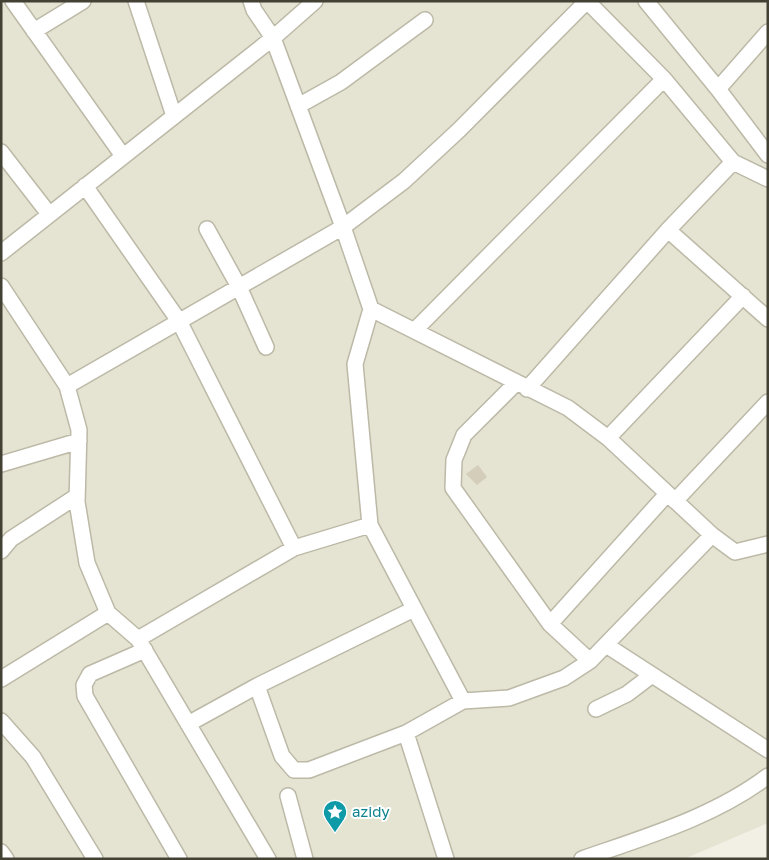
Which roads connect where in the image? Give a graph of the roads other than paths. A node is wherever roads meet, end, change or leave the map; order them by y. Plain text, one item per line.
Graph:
1 (13, 1) edge
2 (83, 1) edge
3 (136, 1) edge
4 (251, 1) edge
5 (315, 1) edge
6 (587, 1) edge
7 (646, 1) edge
8 (425, 20) dead end
9 (34, 31) junction
10 (768, 32) edge
11 (273, 38) junction
12 (664, 80) junction
13 (718, 89) junction
14 (298, 106) junction
15 (174, 116) junction
16 (1, 152) edge
17 (768, 155) edge
18 (123, 156) junction
19 (733, 162) junction
20 (768, 179) edge
21 (85, 186) junction
22 (49, 214) junction
23 (343, 227) junction
24 (208, 229) dead end
25 (668, 230) junction
26 (1, 253) edge
27 (1, 286) edge
28 (239, 287) junction
29 (743, 296) junction
30 (371, 309) junction
31 (768, 319) edge
32 (180, 321) junction
33 (415, 330) junction
34 (266, 346) dead end
35 (67, 386) junction
36 (522, 386) junction
37 (768, 402) edge
38 (608, 438) junction
39 (79, 441) junction
40 (1, 464) edge
41 (77, 496) junction
42 (671, 498) junction
43 (370, 525) junction
44 (712, 535) junction
45 (768, 544) edge
46 (294, 548) junction
47 (1, 551) edge
48 (414, 609) junction
49 (108, 613) junction
50 (550, 624) junction
51 (141, 644) junction
52 (606, 644) junction
53 (590, 661) junction
54 (652, 675) junction
55 (1, 679) edge
56 (257, 686) junction
57 (462, 701) junction
58 (596, 709) dead end
59 (1, 721) edge
60 (188, 724) junction
61 (406, 733) junction
62 (768, 750) edge
63 (768, 776) edge
64 (288, 796) dead end
65 (1, 852) edge
66 (6, 859) edge
67 (95, 859) edge
68 (179, 859) edge
69 (268, 859) edge
70 (305, 859) edge
71 (446, 859) edge
72 (582, 859) edge

1 - 9 street
2 - 9 street
3 - 15 street
4 - 11 street
5 - 11 street
6 - 12 street
6 - 23 street
7 - 13 street
8 - 14 street
9 - 18 street
10 - 13 street
11 - 14 street
11 - 15 street
12 - 19 street
12 - 33 street
13 - 17 street
14 - 23 street
15 - 18 street
16 - 22 street
18 - 21 street
19 - 20 street
19 - 25 street
21 - 22 street
21 - 32 street
22 - 26 street
23 - 28 street
23 - 30 street
24 - 28 street
25 - 29 street
25 - 36 street
27 - 35 street
28 - 32 street
28 - 34 street
29 - 31 street
29 - 38 street
30 - 33 street
30 - 43 street
32 - 35 street
32 - 46 street
33 - 36 street
35 - 39 street
36 - 38 street
36 - 50 street
37 - 42 street
38 - 42 street
39 - 40 street
39 - 41 street
41 - 47 street
41 - 49 street
42 - 44 street
42 - 50 street
43 - 46 street
43 - 48 street
44 - 45 street
44 - 52 street
46 - 51 street
48 - 56 street
48 - 57 street
49 - 51 street
49 - 55 street
50 - 53 street
51 - 60 street
51 - 68 street
52 - 53 street
52 - 54 street
53 - 57 street
54 - 58 street
54 - 62 street
56 - 60 street
56 - 61 street
57 - 61 street
59 - 67 street
60 - 69 street
61 - 71 street
63 - 72 street
64 - 70 street
65 - 66 street

